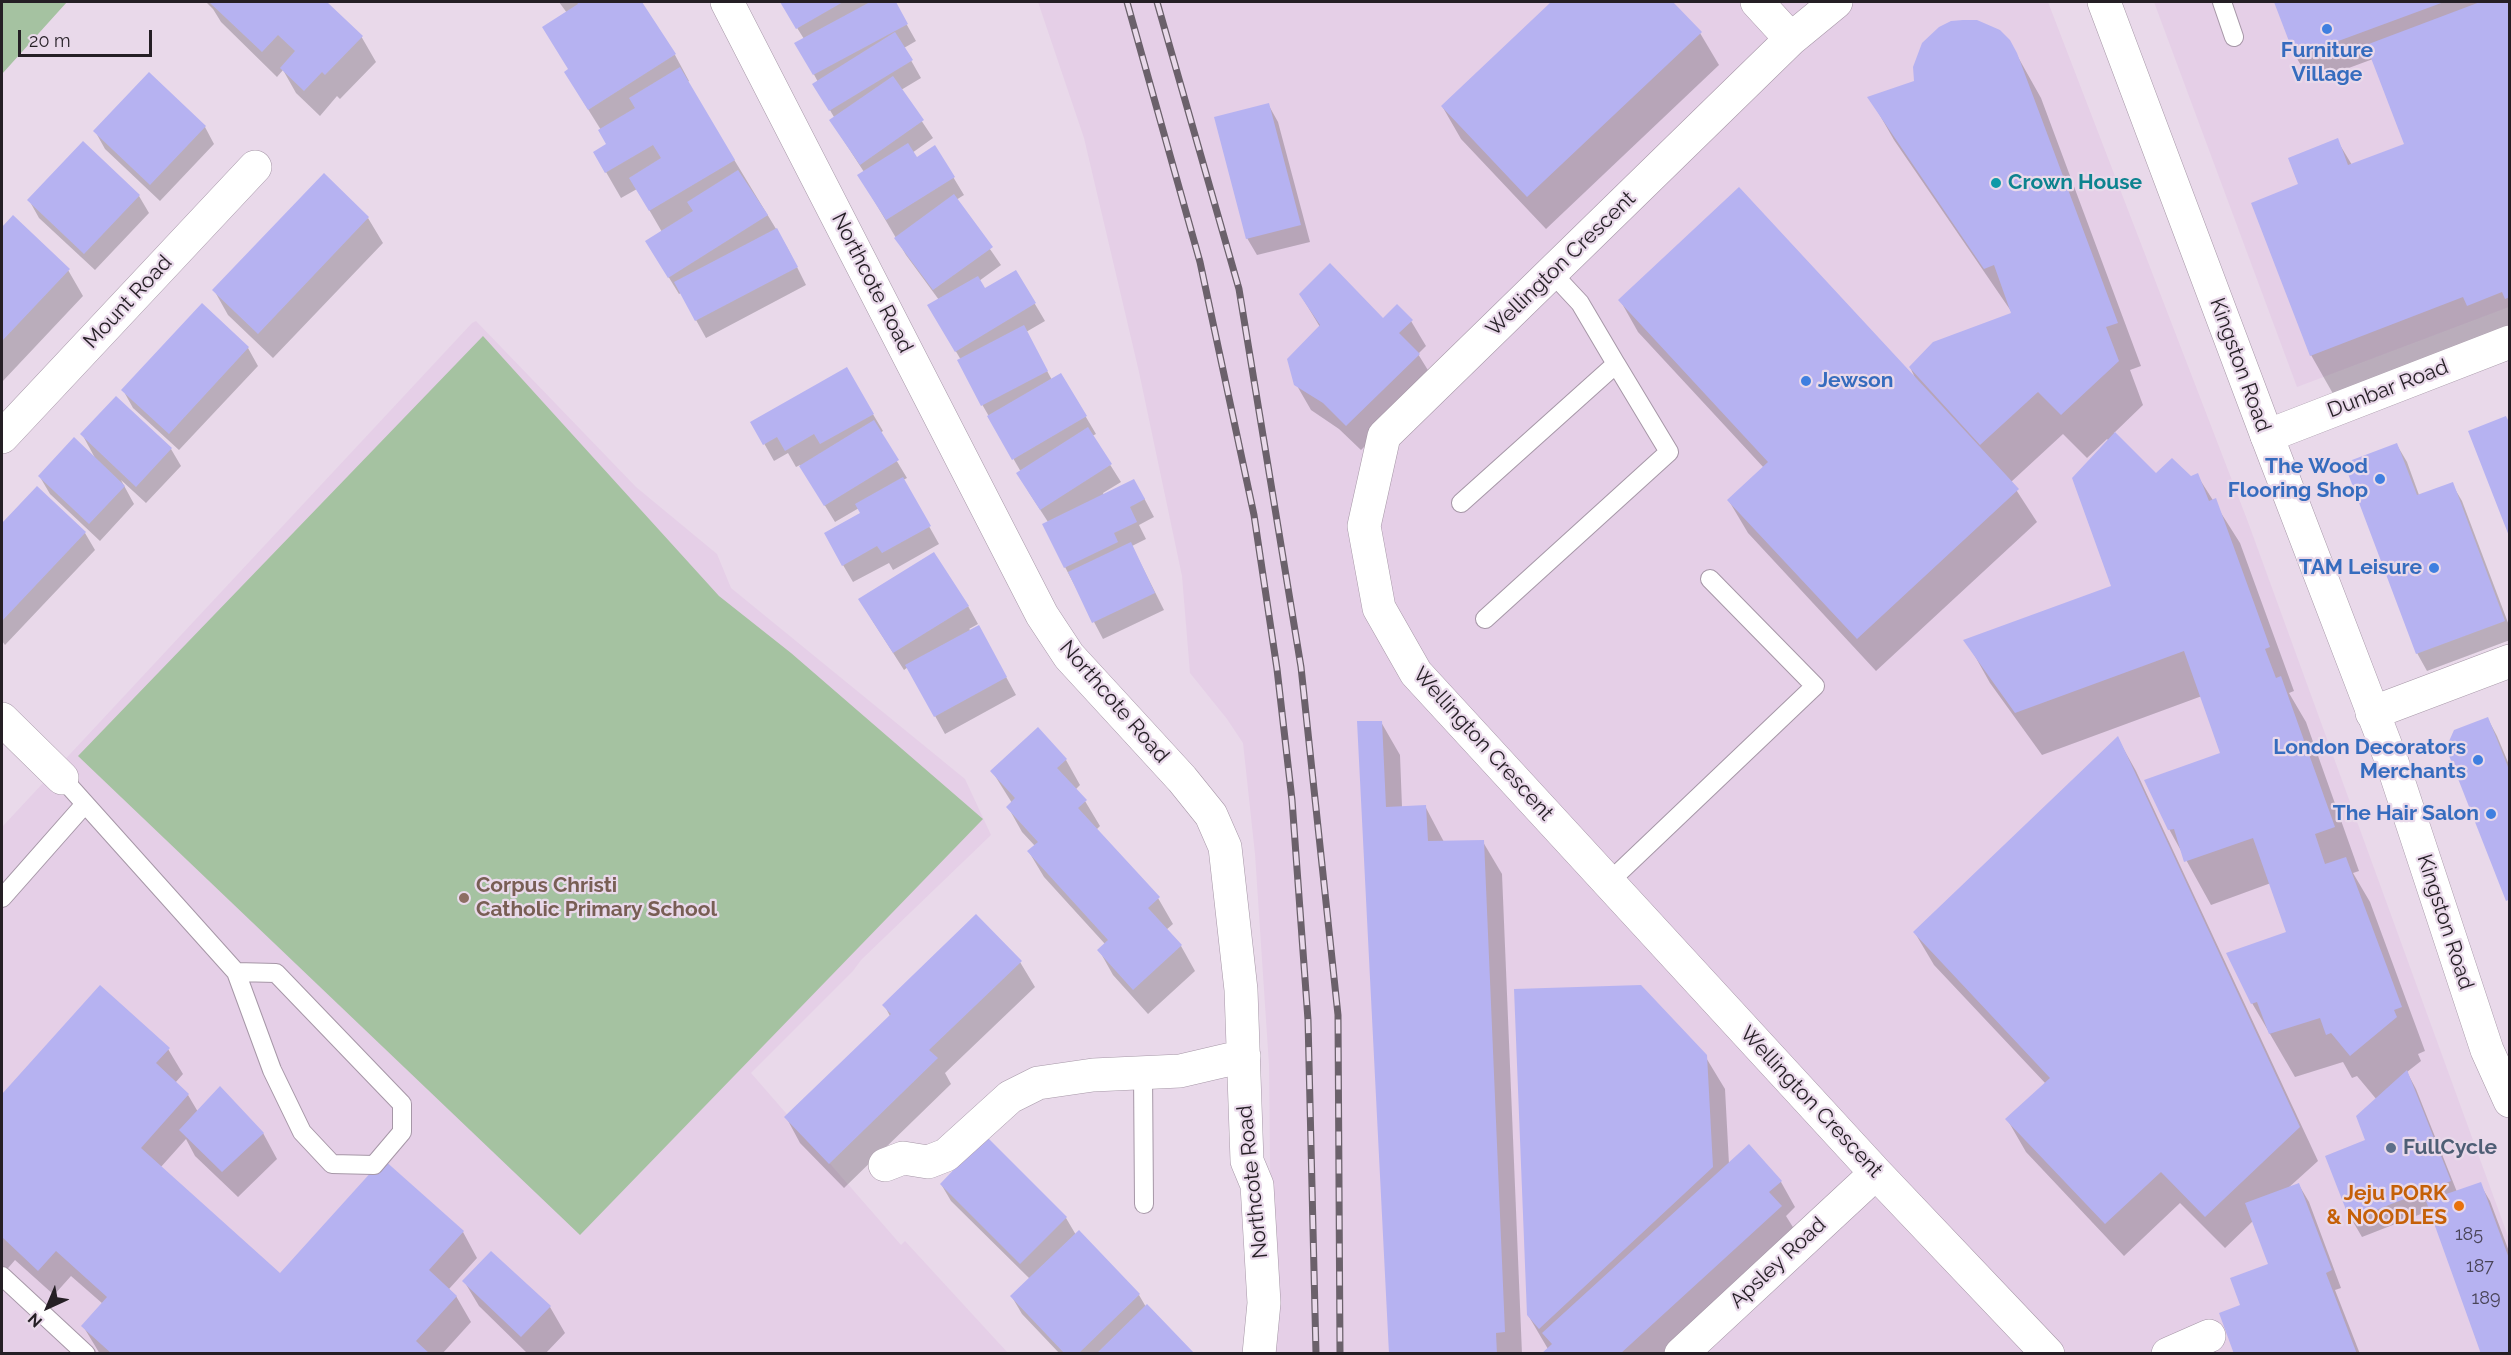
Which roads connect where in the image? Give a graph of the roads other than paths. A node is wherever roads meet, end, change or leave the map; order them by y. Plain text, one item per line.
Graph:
1 (727, 2) edge
2 (1757, 2) edge
3 (1836, 2) edge
4 (2104, 2) edge
5 (2222, 2) edge
6 (2234, 37) dead end
7 (1791, 39) junction
8 (255, 167) dead end
9 (1552, 273) junction
10 (2510, 342) edge
11 (1616, 364) junction
12 (2, 436) edge
13 (2266, 436) junction
14 (1461, 502) dead end
15 (1710, 579) dead end
16 (1485, 619) dead end
17 (2510, 661) edge
18 (2372, 713) junction
19 (2, 719) edge
20 (62, 778) joint
21 (85, 804) junction
22 (1609, 882) junction
23 (2, 898) edge
24 (236, 972) junction
25 (1244, 1056) junction
26 (1143, 1072) junction
27 (2508, 1094) edge
28 (885, 1166) dead end
29 (1876, 1173) junction
30 (1144, 1204) dead end
31 (2, 1276) edge
32 (2209, 1336) dead end
33 (86, 1353) edge
34 (1259, 1353) edge
35 (1681, 1353) edge
36 (2048, 1353) edge
37 (2168, 1353) edge

1 - 25 street, Northcote Road
2 - 7 street
3 - 7 street, Wellington Crescent
4 - 13 street, Kingston Road
5 - 6 lane
7 - 9 street, Wellington Crescent
8 - 12 street, Mount Road
9 - 11 lane
9 - 22 street, Wellington Crescent
10 - 13 street, Dunbar Road
11 - 14 lane
11 - 16 lane
13 - 18 street, Kingston Road
15 - 22 lane
17 - 18 street
18 - 27 street, Kingston Road
19 - 20 street
20 - 21 lane
21 - 23 lane
21 - 24 lane
22 - 29 street, Wellington Crescent
24 - 24 lane
25 - 26 street
25 - 34 street, Northcote Road
26 - 28 street
26 - 30 lane
29 - 35 street, Apsley Road
29 - 36 street, Wellington Crescent
31 - 33 lane
32 - 37 street

